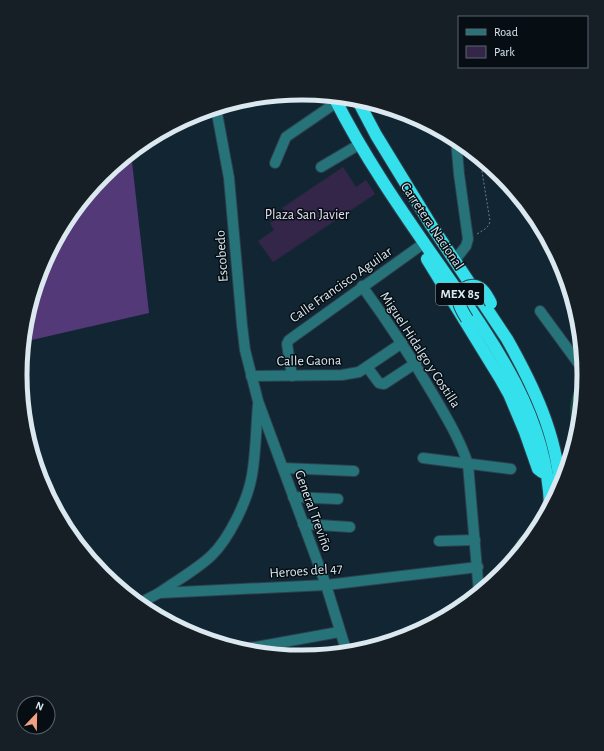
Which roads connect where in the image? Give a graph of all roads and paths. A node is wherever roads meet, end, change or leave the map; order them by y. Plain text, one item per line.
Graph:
1 (332, 102) edge
2 (338, 103) edge
3 (361, 107) edge
4 (217, 114) edge
5 (360, 144) junction
6 (457, 148) edge
7 (275, 163) dead end
8 (322, 167) dead end
9 (481, 168) edge
10 (468, 239) junction
11 (419, 240) junction
12 (455, 260) junction
13 (362, 286) junction
14 (540, 311) dead end
15 (402, 343) junction
16 (576, 361) edge
17 (416, 363) junction
18 (366, 367) junction
19 (251, 376) junction
20 (292, 376) junction
21 (258, 401) junction
22 (423, 458) dead end
23 (563, 462) edge
24 (468, 464) junction
25 (283, 468) junction
26 (511, 469) dead end
27 (354, 471) dead end
28 (542, 472) junction
29 (556, 481) edge
30 (554, 485) edge
31 (554, 486) edge
32 (293, 497) junction
33 (338, 499) dead end
34 (303, 524) junction
35 (350, 527) dead end
36 (475, 540) junction
37 (439, 541) dead end
38 (478, 567) junction
39 (326, 585) junction
40 (479, 586) edge
41 (159, 593) junction
42 (144, 601) edge
43 (339, 632) junction
44 (258, 647) edge
45 (344, 647) edge

1 - 7 street
2 - 5 highway, Carretera Nacional / MEX 85
3 - 12 highway, Carretera Nacional / MEX 85
4 - 19 street, Escobedo
5 - 8 street
5 - 11 highway, Carretera Nacional / MEX 85
6 - 10 street
9 - 10 path
10 - 12 street
11 - 13 street, Calle Francisco Aguilar
11 - 28 highway, MEX 85
11 - 30 highway, Carretera Nacional / MEX 85
12 - 29 highway, Carretera Nacional / MEX 85
13 - 15 street, Miguel Hidalgo y Costilla
13 - 20 street, Calle Francisco Aguilar
14 - 16 street
15 - 17 street, Miguel Hidalgo y Costilla
15 - 18 street, Calle Gaona
17 - 18 street
17 - 24 street, Miguel Hidalgo y Costilla
18 - 20 street, Calle Gaona
19 - 20 street, Calle Gaona
19 - 21 street, Escobedo
21 - 25 street, General Treviño
21 - 41 street
22 - 24 street
23 - 28 highway, MEX 85, bridge
24 - 26 street
24 - 36 street, Miguel Hidalgo y Costilla
25 - 27 street
25 - 32 street, General Treviño
28 - 31 highway, MEX 85
32 - 33 street
32 - 34 street, General Treviño
34 - 35 street
34 - 39 street, General Treviño
36 - 37 street
36 - 38 street, Miguel Hidalgo y Costilla
38 - 39 street, Heroes del 47
38 - 40 street, Miguel Hidalgo y Costilla
39 - 41 street, Heroes del 47
39 - 43 street, General Treviño
41 - 42 street, Heroes del 47
43 - 44 street
43 - 45 street, General Treviño

